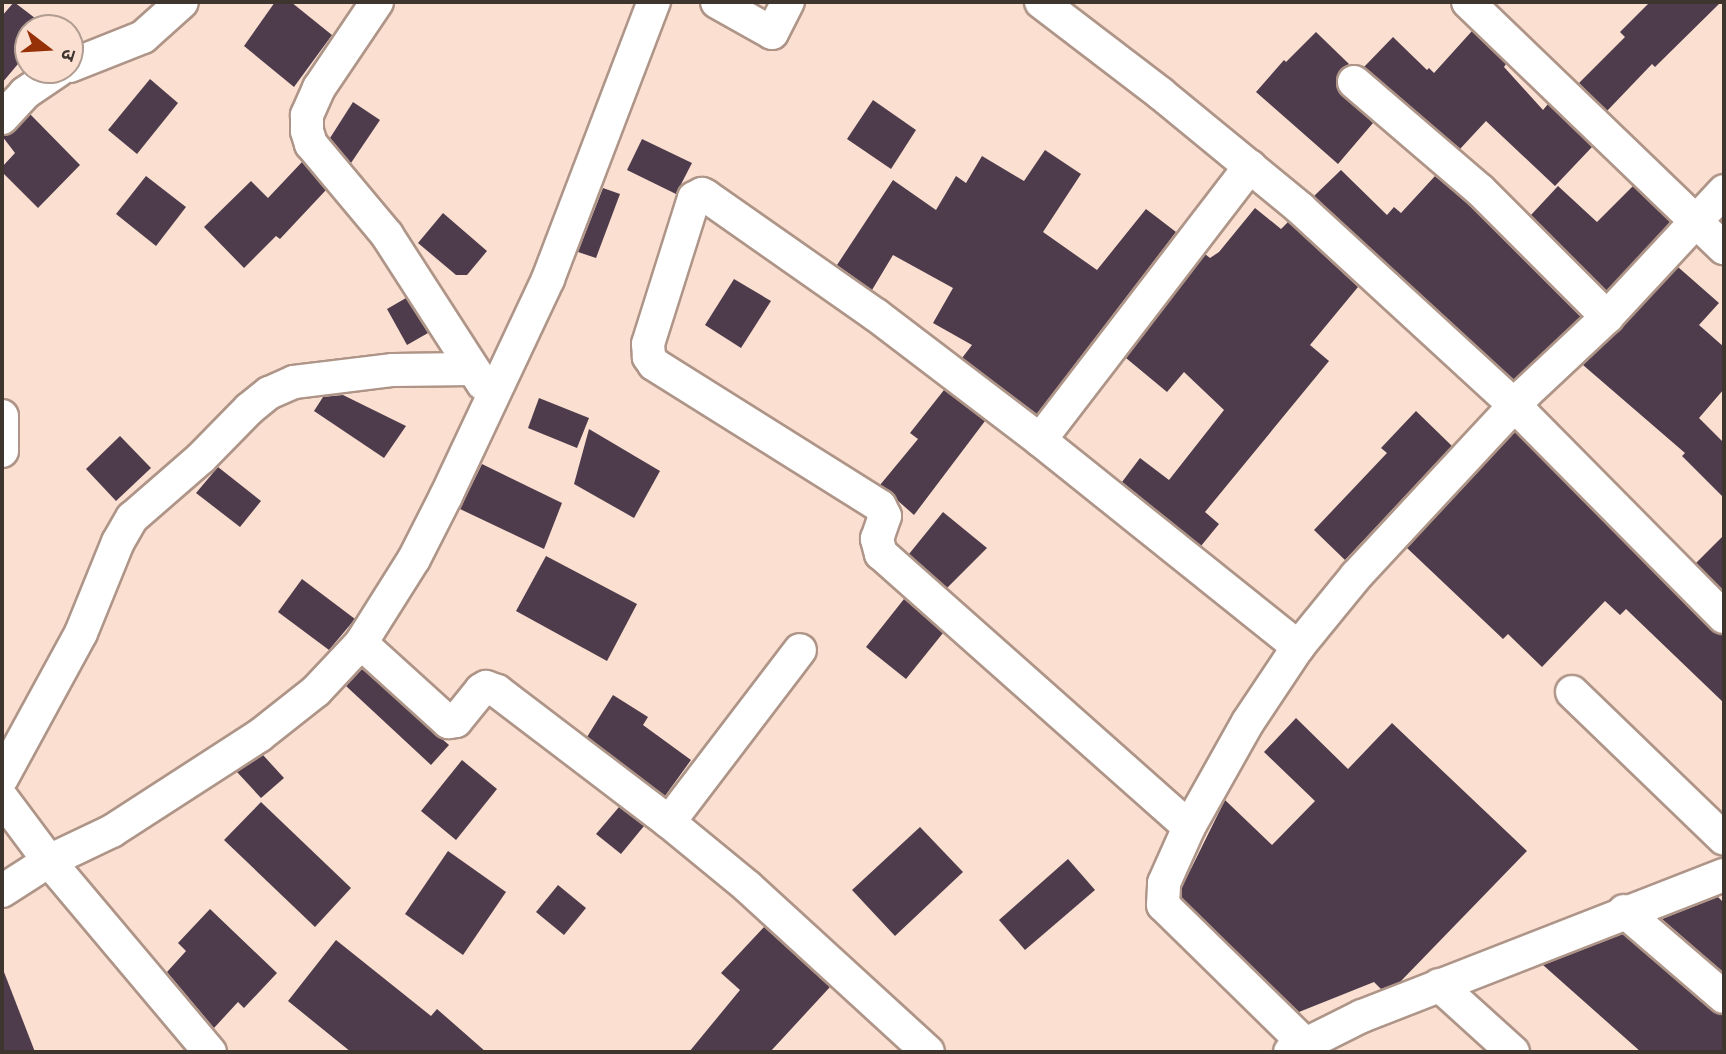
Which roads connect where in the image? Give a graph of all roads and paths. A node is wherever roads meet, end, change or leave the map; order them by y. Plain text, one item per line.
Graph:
1 (182, 2) edge
2 (377, 2) edge
3 (654, 2) edge
4 (717, 2) edge
5 (788, 2) edge
6 (1041, 2) edge
7 (1468, 2) edge
8 (84, 60) edge
9 (1354, 82) dead end
10 (38, 84) edge
11 (2, 118) edge
12 (1250, 166) junction
13 (1724, 191) edge
14 (1697, 223) junction
15 (1724, 248) edge
16 (1607, 317) junction
17 (472, 369) junction
18 (492, 397) junction
19 (1516, 406) junction
20 (2, 416) edge
21 (1040, 440) junction
22 (2, 452) edge
23 (1724, 617) edge
24 (361, 643) junction
25 (1298, 647) junction
26 (800, 650) dead end
27 (1572, 692) dead end
28 (2, 778) edge
29 (2, 798) edge
30 (669, 821) junction
31 (1189, 827) junction
32 (1724, 839) edge
33 (49, 861) junction
34 (1724, 875) edge
35 (2, 891) edge
36 (1624, 911) junction
37 (1439, 985) junction
38 (1724, 997) edge
39 (1297, 1047) edge
40 (210, 1052) edge
41 (928, 1052) edge
42 (1513, 1052) edge

1 - 8 street
2 - 17 street
3 - 18 street
4 - 5 street
6 - 12 street
7 - 14 street
9 - 16 street
10 - 11 street
12 - 19 street
12 - 21 street
13 - 14 street
14 - 15 street
14 - 16 street
16 - 19 street
17 - 18 street
17 - 28 street
18 - 24 street
19 - 23 street
19 - 25 street
20 - 22 street
21 - 25 street
21 - 31 street
24 - 30 street
24 - 33 street
25 - 31 street
26 - 30 street
27 - 32 street
29 - 33 street
30 - 41 street
31 - 39 street
33 - 35 street
33 - 40 street
34 - 36 street
36 - 37 street
36 - 38 street
37 - 39 street
37 - 42 street

